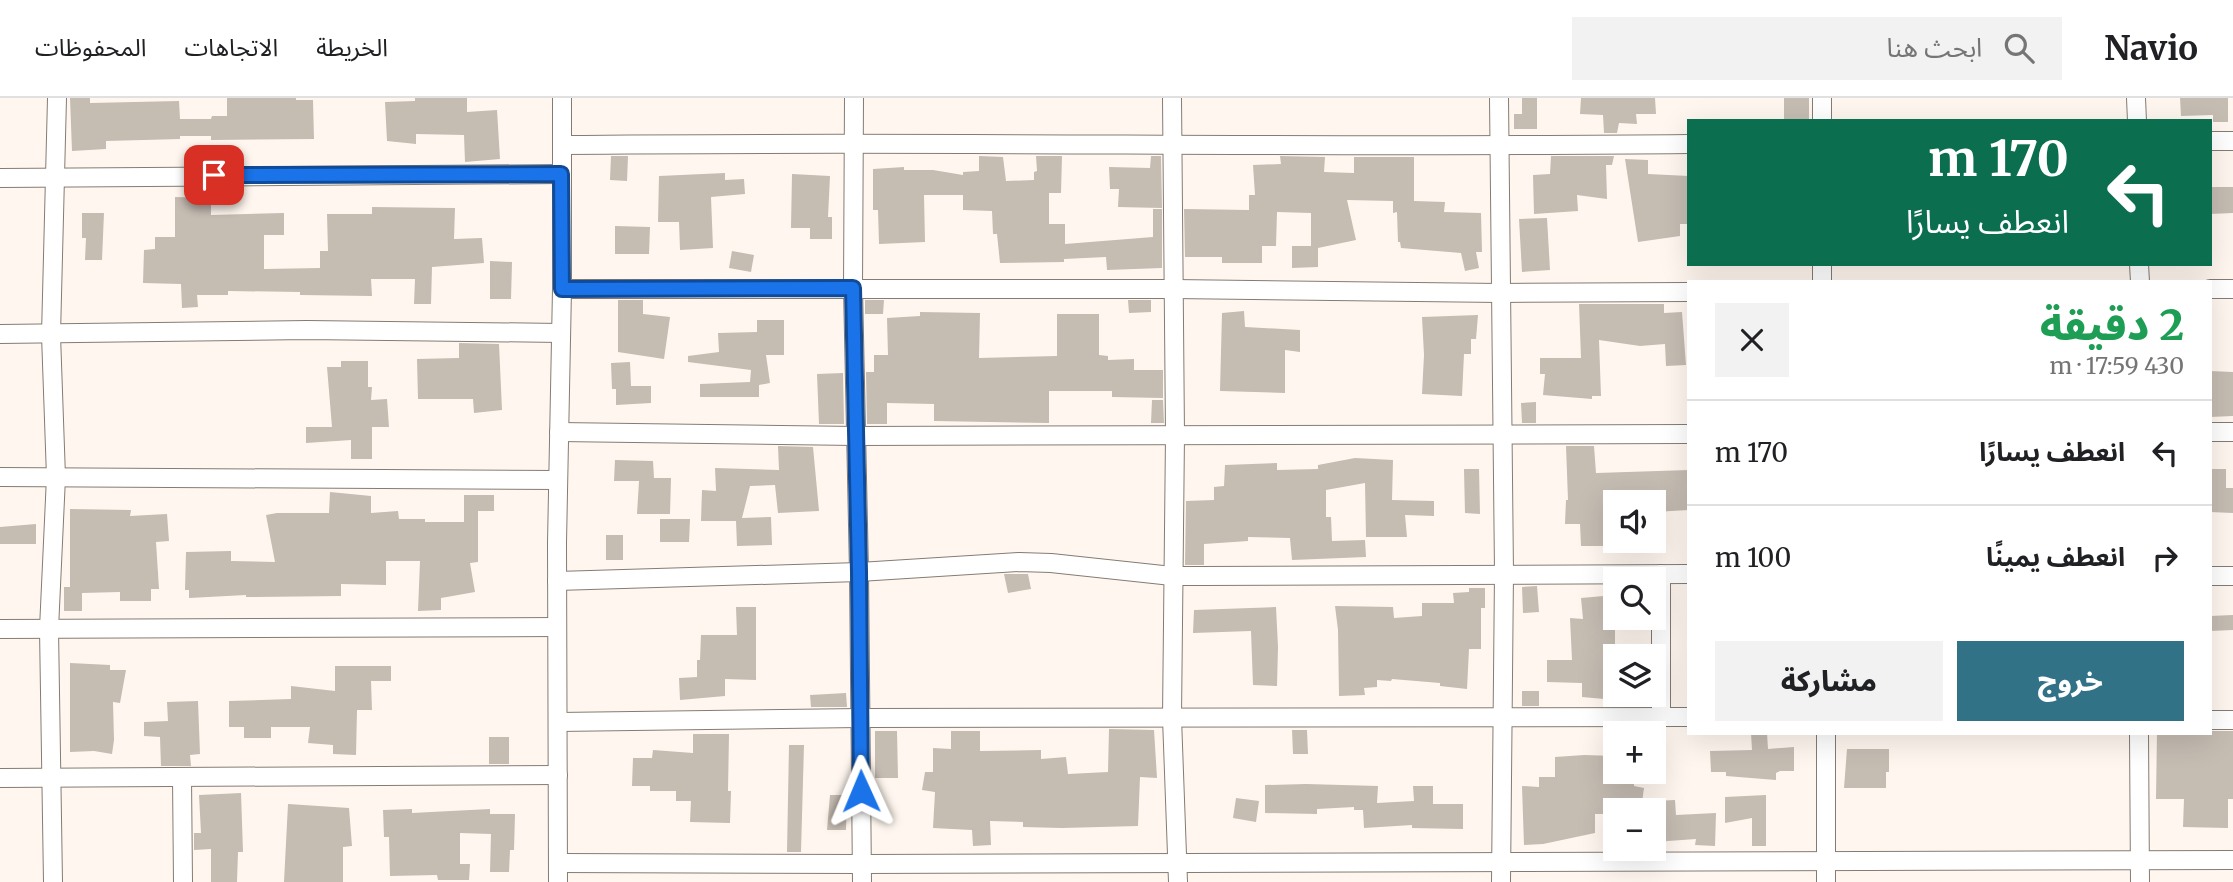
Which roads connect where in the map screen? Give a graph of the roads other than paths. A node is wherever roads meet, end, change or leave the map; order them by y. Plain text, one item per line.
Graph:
1 (57, 98) edge
2 (562, 98) edge
3 (854, 98) edge
4 (1172, 98) edge
5 (1499, 98) edge
6 (1822, 98) edge
7 (2136, 98) edge
8 (1822, 119) edge
9 (2137, 119) edge
10 (2212, 141) edge
11 (2233, 141) edge
12 (854, 143) junction
13 (1687, 144) edge
14 (562, 145) junction
15 (1172, 145) junction
16 (1499, 146) junction
17 (561, 174) junction
18 (54, 176) junction
19 (0, 178) edge
20 (853, 288) junction
21 (562, 289) junction
22 (1174, 289) junction
23 (2212, 289) edge
24 (2233, 289) edge
25 (1687, 292) edge
26 (1500, 293) junction
27 (561, 333) junction
28 (0, 334) edge
29 (51, 335) junction
30 (559, 432) junction
31 (2212, 432) edge
32 (2233, 432) edge
33 (1687, 434) edge
34 (1175, 435) junction
35 (856, 436) junction
36 (1501, 436) junction
37 (0, 477) edge
38 (56, 477) junction
39 (558, 480) junction
40 (859, 572) junction
41 (1504, 573) junction
42 (1603, 574) edge
43 (1666, 574) edge
44 (1687, 574) edge
45 (1172, 576) junction
46 (2212, 576) edge
47 (2233, 576) edge
48 (558, 581) junction
49 (557, 626) junction
50 (0, 629) edge
51 (49, 629) junction
52 (1661, 630) edge
53 (1687, 717) edge
54 (860, 718) junction
55 (1172, 718) junction
56 (1661, 718) junction
57 (1503, 719) junction
58 (2212, 720) edge
59 (2233, 720) edge
60 (558, 722) junction
61 (1826, 735) edge
62 (2139, 735) edge
63 (558, 775) junction
64 (182, 777) junction
65 (0, 778) edge
66 (51, 778) junction
67 (2233, 860) edge
68 (1826, 861) junction
69 (1178, 862) junction
70 (1501, 862) junction
71 (2140, 862) junction
72 (559, 863) junction
73 (862, 873) edge
74 (53, 882) edge
75 (184, 882) edge
76 (558, 882) edge
77 (1178, 882) edge
78 (1501, 882) edge
79 (1826, 882) edge
80 (2140, 882) edge

1 - 18 street
2 - 14 street
3 - 12 street
4 - 15 street
5 - 16 street
6 - 8 street
7 - 9 street
10 - 11 street
12 - 14 street
12 - 15 street
12 - 20 street
13 - 16 street
14 - 17 street
15 - 16 street
15 - 22 street
16 - 26 street
17 - 18 street
17 - 21 street
18 - 19 street
18 - 29 street
20 - 21 street
20 - 22 street
20 - 35 street
21 - 27 street
22 - 26 street
22 - 34 street
23 - 24 street
25 - 26 street
26 - 36 street
27 - 29 street
27 - 30 street
28 - 29 street
29 - 38 street
30 - 35 street
30 - 39 street
31 - 32 street
33 - 36 street
34 - 35 street
34 - 36 street
34 - 45 street
35 - 40 street
36 - 41 street
37 - 38 street
38 - 39 street
38 - 51 street
39 - 48 street
40 - 45 street
40 - 48 street
40 - 54 street
41 - 42 street
41 - 45 street
41 - 57 street
43 - 44 street
45 - 55 street
46 - 47 street
48 - 49 street
49 - 51 street
49 - 60 street
50 - 51 street
51 - 66 street
52 - 56 street
53 - 56 street
54 - 55 street
54 - 60 street
54 - 73 street
55 - 57 street
55 - 69 street
56 - 57 street
57 - 70 street
58 - 59 street
60 - 63 street
61 - 68 street
62 - 71 street
63 - 64 street
63 - 72 street
64 - 66 street
64 - 75 street
65 - 66 street
66 - 74 street
67 - 71 street
68 - 70 street
68 - 71 street
68 - 79 street
69 - 70 street
69 - 73 street
69 - 77 street
70 - 78 street
71 - 80 street
72 - 73 street
72 - 76 street

